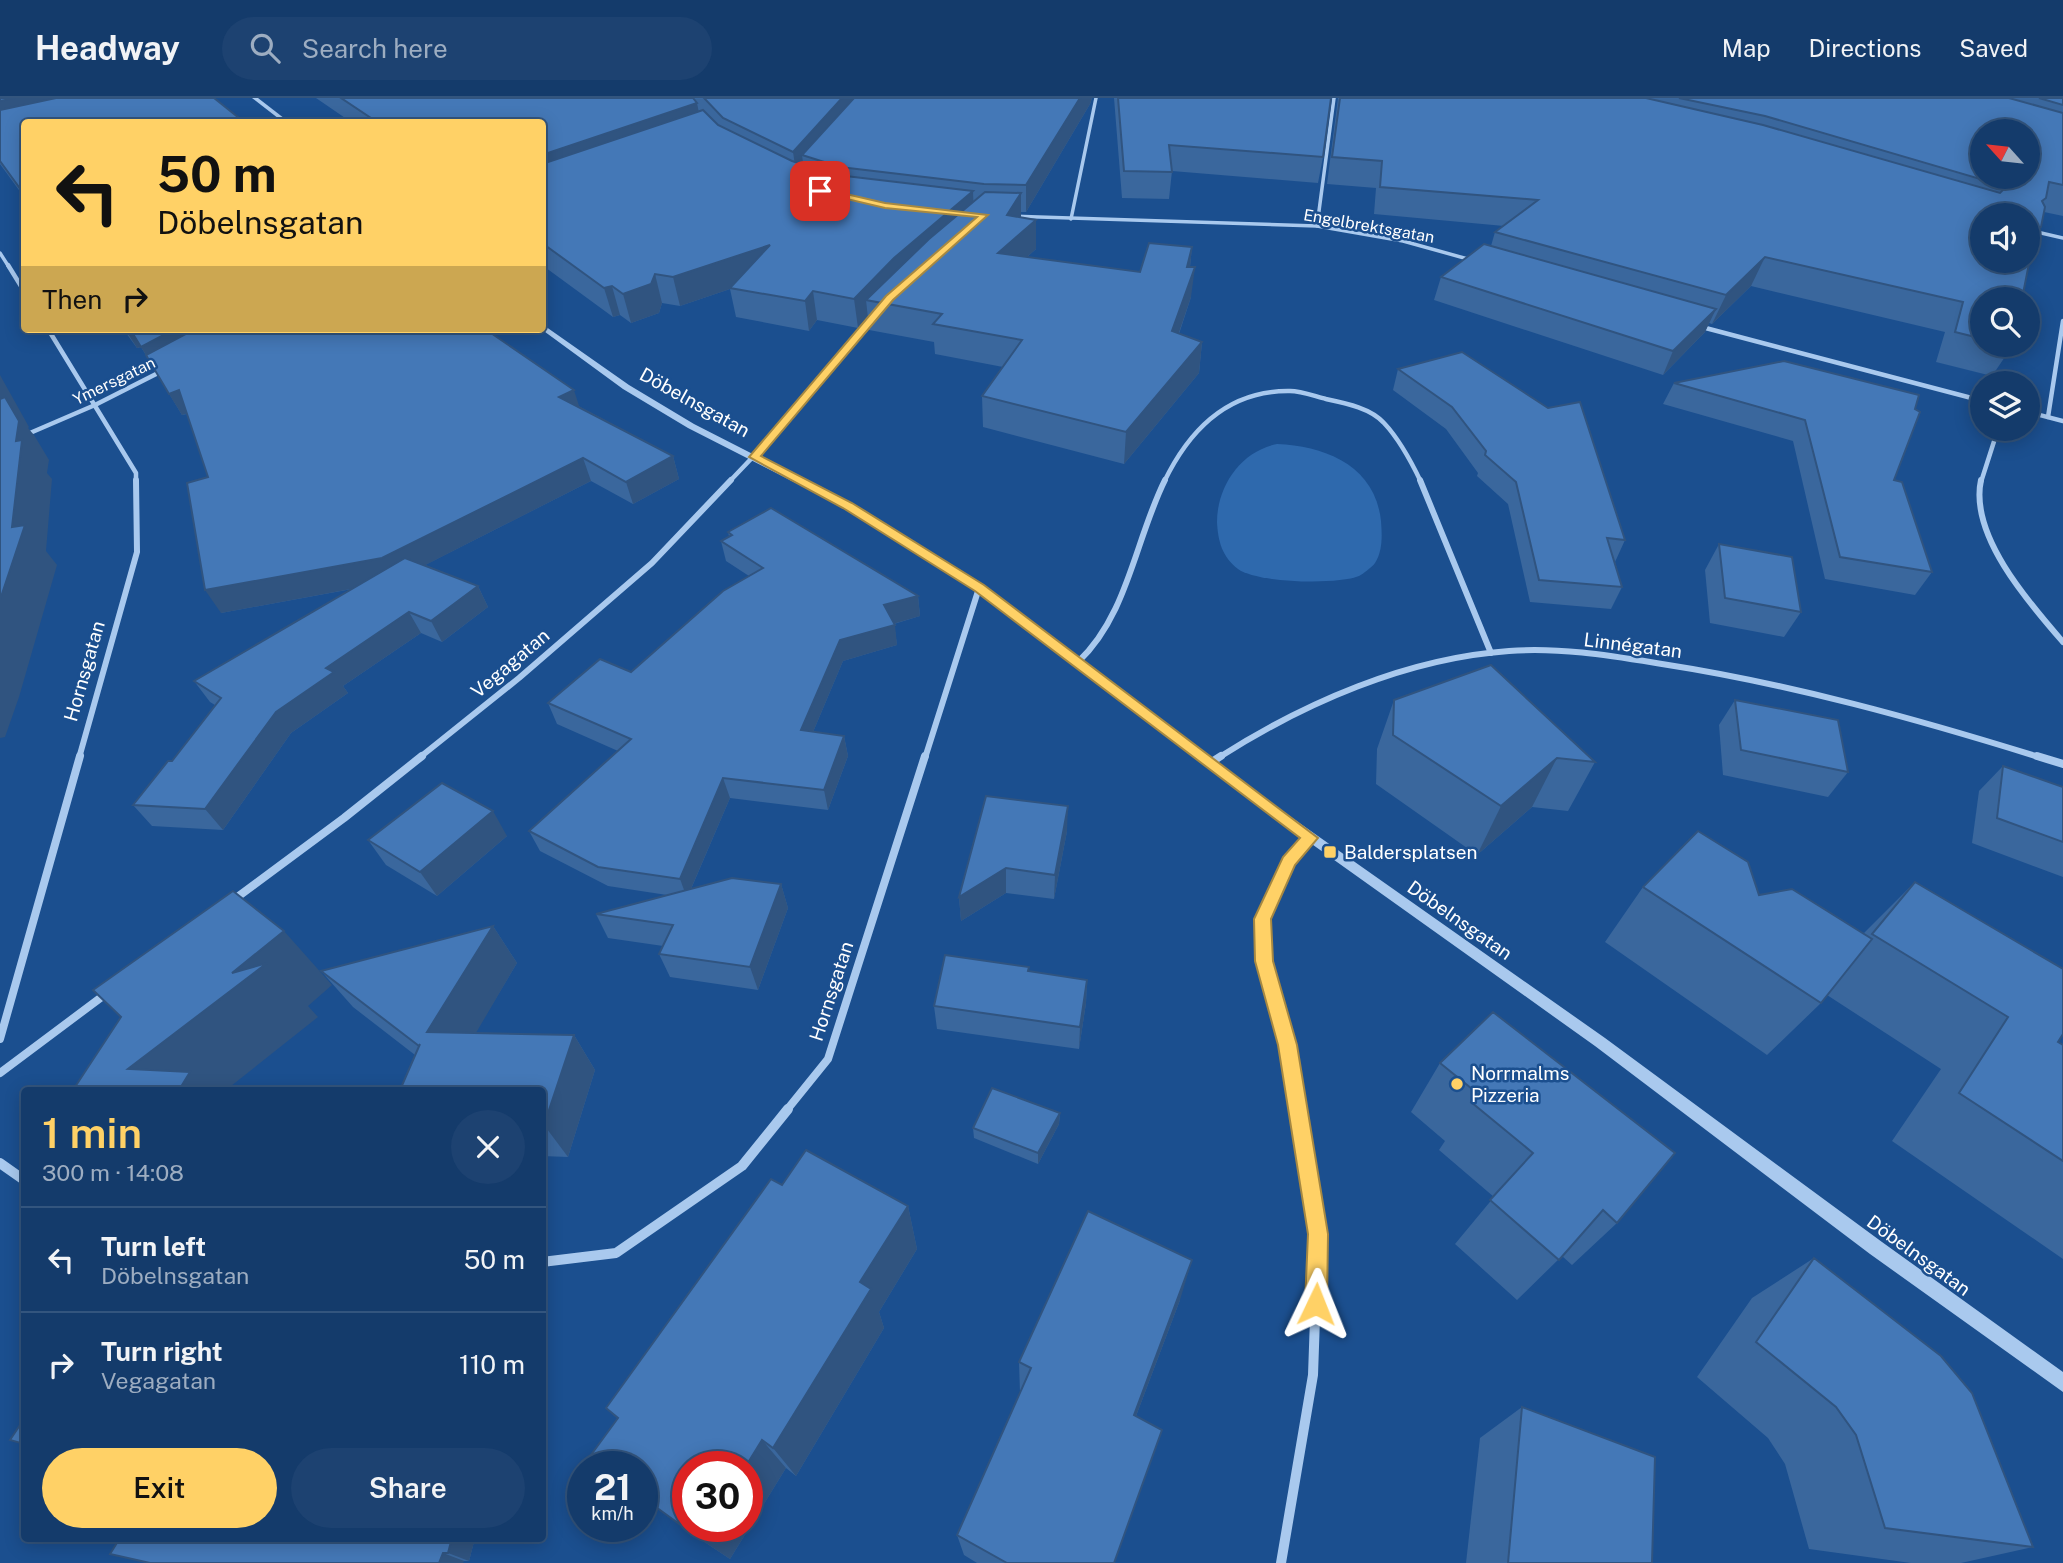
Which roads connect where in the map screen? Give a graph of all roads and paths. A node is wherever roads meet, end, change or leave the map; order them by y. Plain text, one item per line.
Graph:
1 (255, 98) edge
2 (1096, 98) edge
3 (1334, 98) edge
4 (282, 119) edge
5 (1009, 216) edge
6 (1071, 219) junction
7 (1317, 226) junction
8 (2040, 233) edge
9 (2063, 238) edge
10 (0, 253) edge
11 (1485, 264) edge
12 (21, 287) edge
13 (881, 308) edge
14 (2063, 321) edge
15 (1689, 324) edge
16 (546, 329) edge
17 (50, 333) edge
18 (167, 368) edge
19 (1970, 398) edge
20 (95, 405) junction
21 (2040, 415) edge
22 (2048, 417) junction
23 (2063, 421) edge
24 (20, 437) edge
25 (1994, 441) edge
26 (754, 457) junction
27 (979, 588) junction
28 (2063, 642) edge
29 (1491, 653) junction
30 (1078, 662) junction
31 (1210, 763) junction
32 (2063, 764) edge
33 (1310, 838) junction
34 (222, 908) edge
35 (111, 990) edge
36 (0, 1039) edge
37 (0, 1073) edge
38 (0, 1163) edge
39 (21, 1178) edge
40 (546, 1262) edge
41 (2063, 1383) edge
42 (1281, 1563) edge

1 - 4 street
2 - 6 street
3 - 7 street
5 - 6 street, Engelbrektsgatan
6 - 7 street, Engelbrektsgatan
7 - 11 street, Engelbrektsgatan
8 - 9 street
10 - 12 street
13 - 26 street, Vegagatan
14 - 22 street
15 - 19 street
16 - 26 street, Döbelnsgatan
17 - 20 street, Hornsgatan
18 - 20 street, Ymersgatan
20 - 24 street, Ymersgatan
20 - 36 street, Hornsgatan
21 - 22 street
22 - 23 street
25 - 28 street
26 - 27 street, Döbelnsgatan
26 - 34 street, Vegagatan
27 - 30 street, Döbelnsgatan
27 - 40 street, Hornsgatan
29 - 30 street
29 - 31 street, Linnégatan
29 - 32 street, Linnégatan
30 - 31 street, Döbelnsgatan
31 - 33 street, Döbelnsgatan
33 - 41 street, Döbelnsgatan
33 - 42 street
35 - 37 street
38 - 39 street

